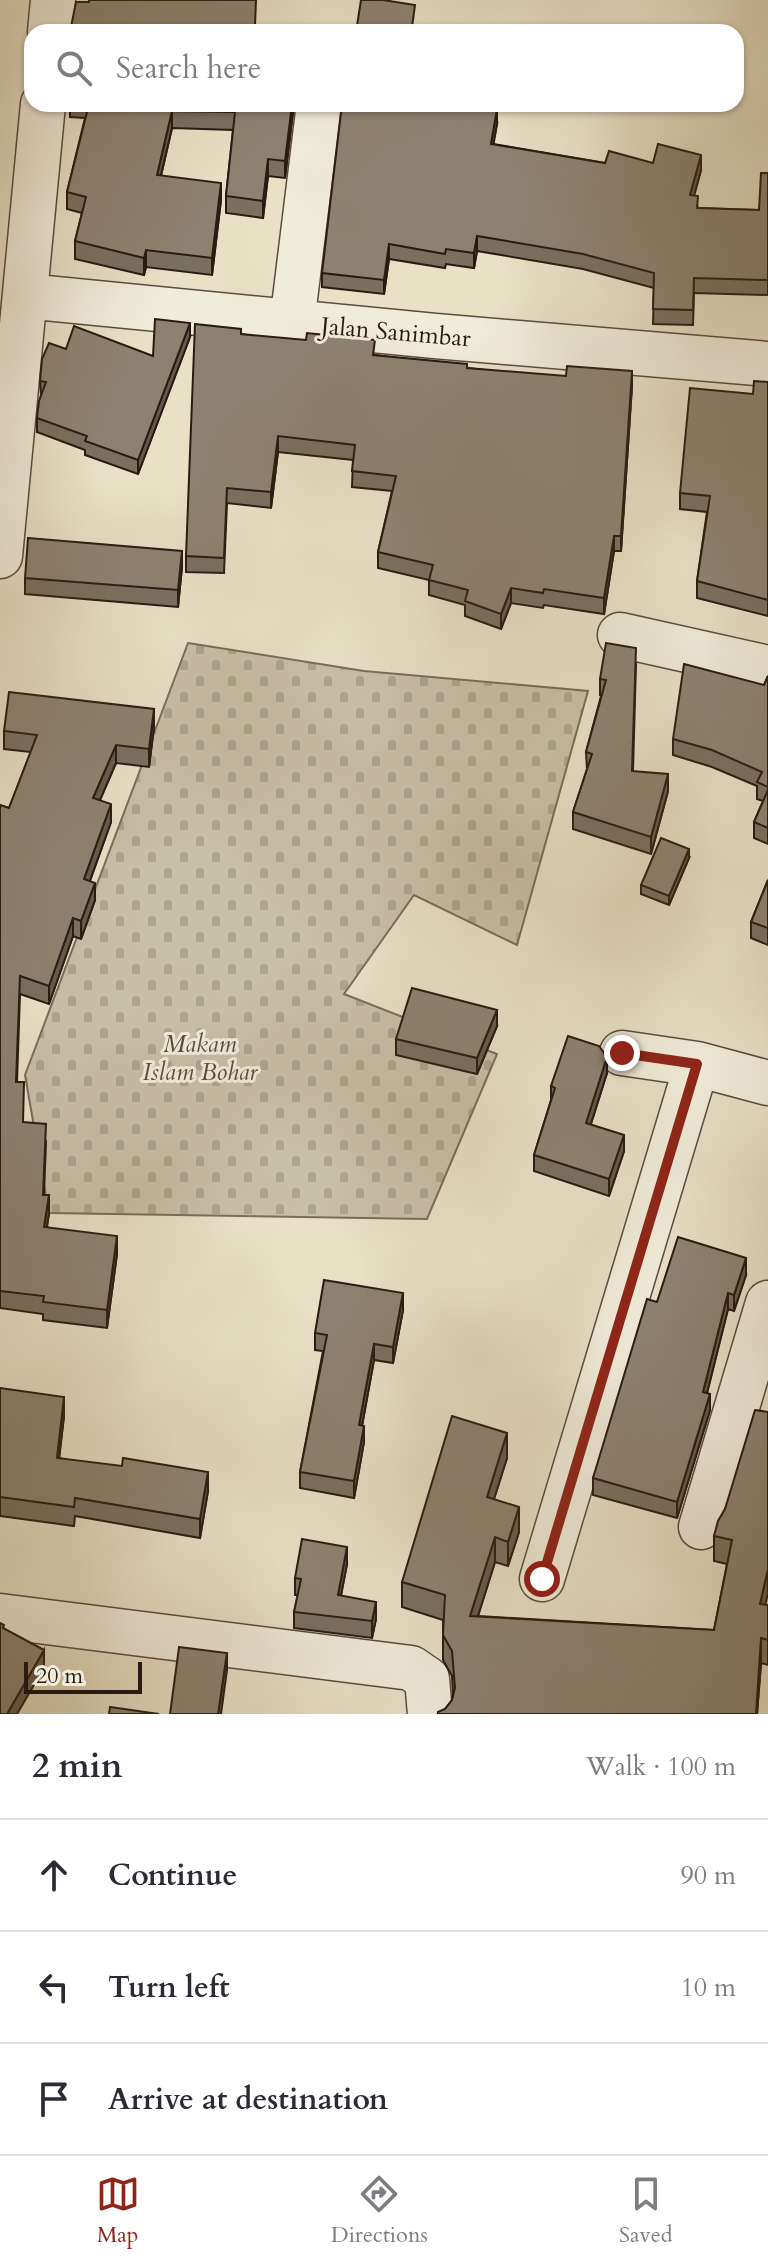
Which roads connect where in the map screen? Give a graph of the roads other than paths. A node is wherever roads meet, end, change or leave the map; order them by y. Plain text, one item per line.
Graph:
1 (53, 0) edge
2 (51, 24) edge
3 (40, 112) edge
4 (318, 112) edge
5 (18, 169) edge
6 (25, 296) junction
7 (292, 323) junction
8 (768, 364) edge
9 (2, 501) edge
10 (0, 556) edge
11 (620, 635) dead end
12 (768, 668) edge
13 (622, 1053) dead end
14 (697, 1064) junction
15 (768, 1083) edge
16 (768, 1303) edge
17 (701, 1527) dead end
18 (542, 1579) dead end
19 (0, 1616) edge
20 (430, 1714) edge

1 - 2 street
3 - 5 street
4 - 7 street
5 - 6 street
6 - 7 street, Jalan Sanimbar
6 - 9 street
7 - 8 street, Jalan Sanimbar
9 - 10 street
11 - 12 street
13 - 14 street
14 - 15 street
14 - 18 street
16 - 17 street
19 - 20 street

